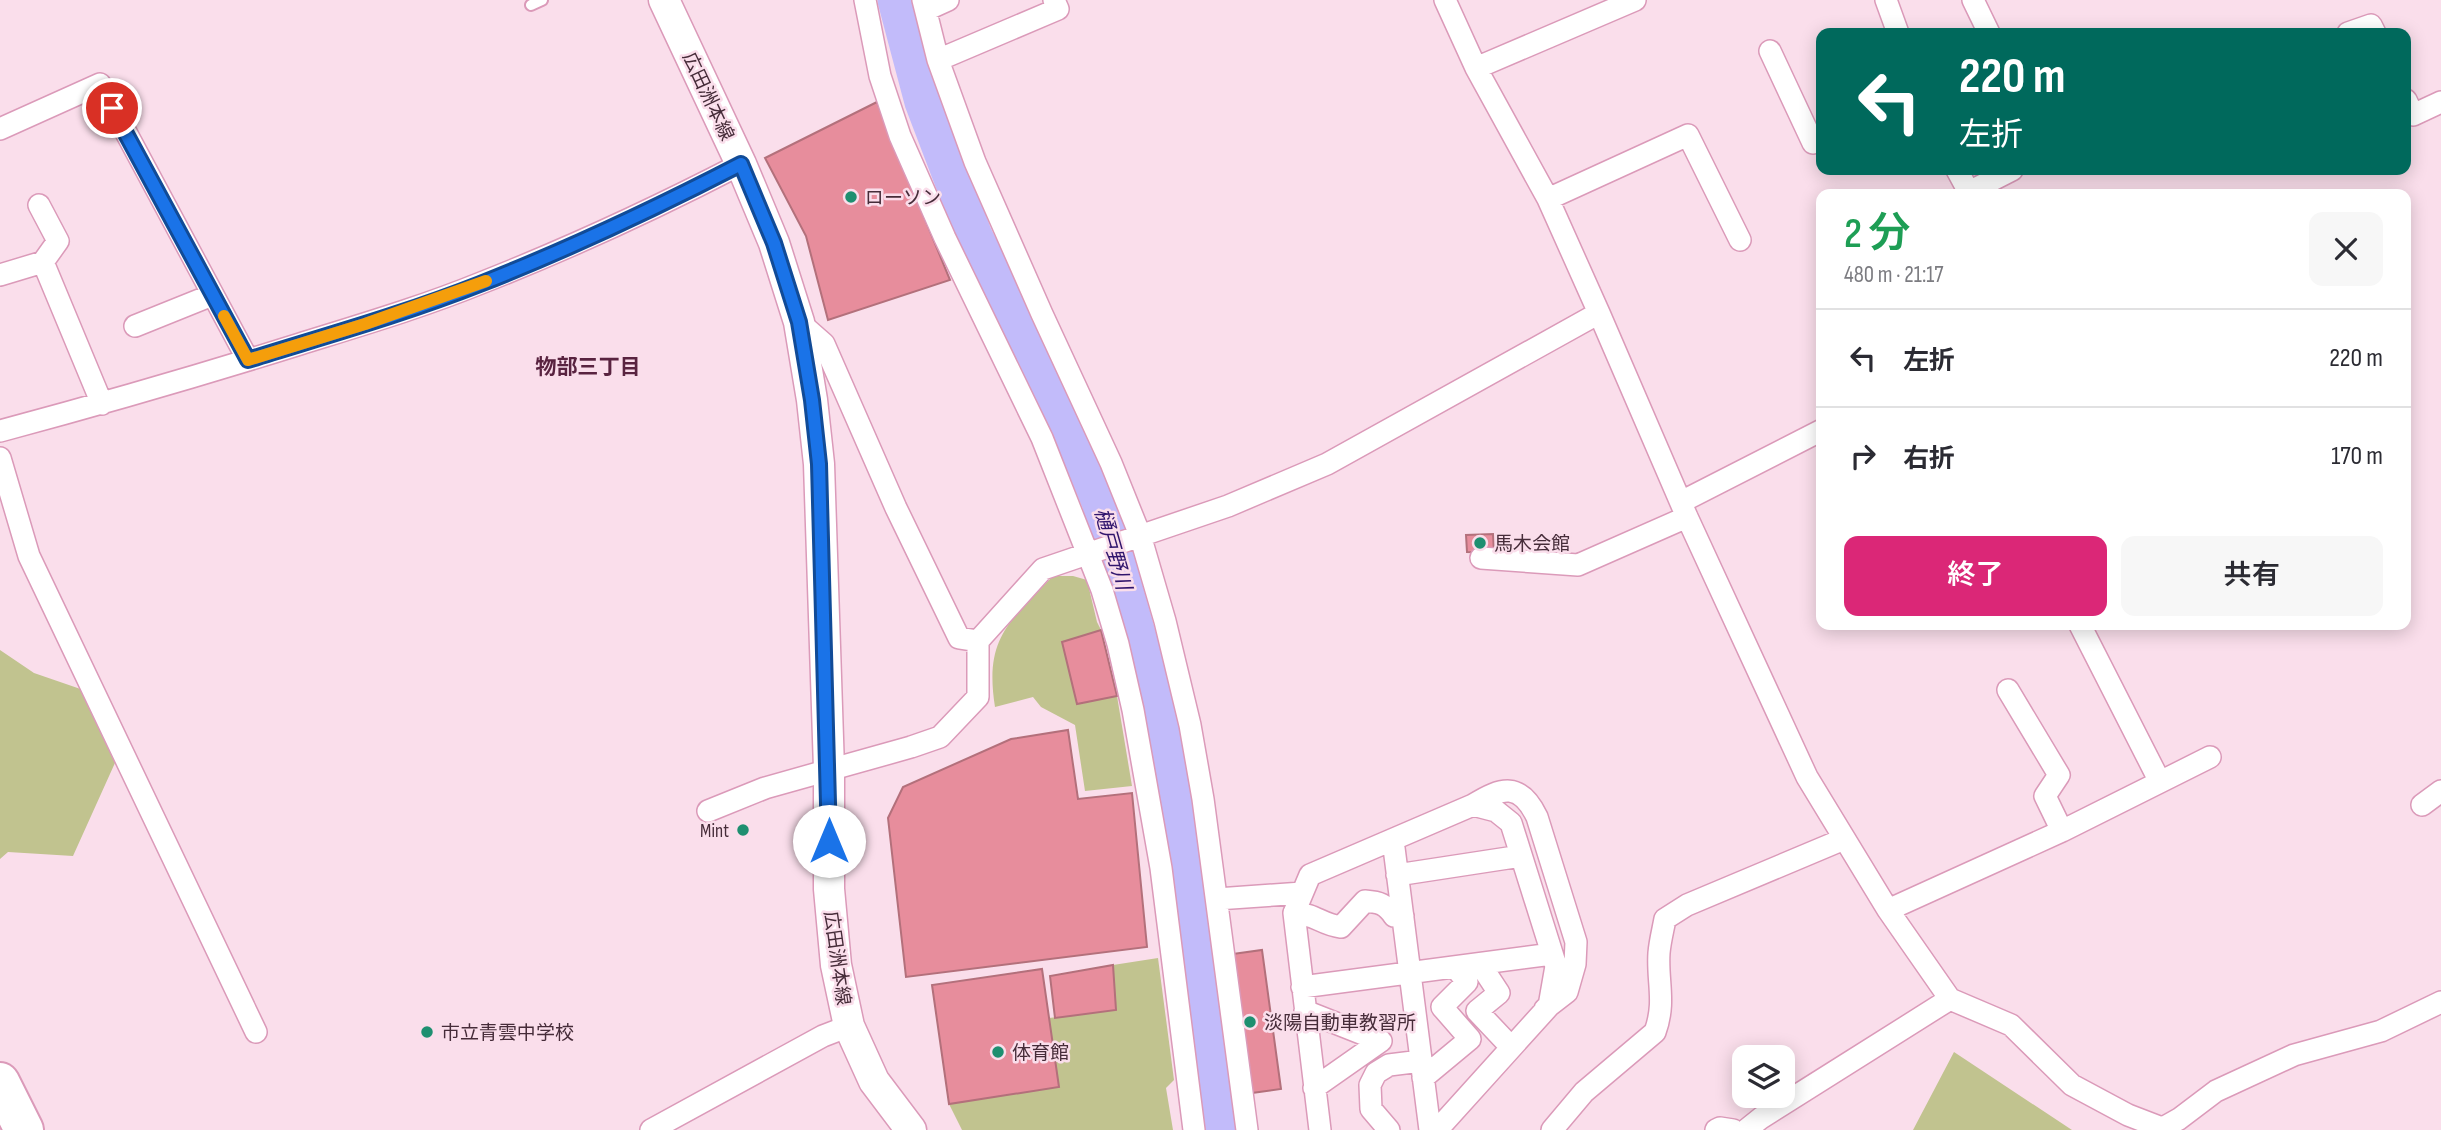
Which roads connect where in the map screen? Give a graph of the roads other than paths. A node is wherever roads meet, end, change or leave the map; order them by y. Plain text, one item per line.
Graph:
1 (664, 0) edge
2 (865, 0) edge
3 (948, 0) edge
4 (1055, 0) edge
5 (1445, 0) edge
6 (1635, 0) edge
7 (1886, 0) edge
8 (1973, 0) edge
9 (925, 5) edge
10 (1896, 28) edge
11 (1987, 28) edge
12 (1770, 51) dead end
13 (937, 60) junction
14 (1476, 68) junction
15 (2441, 102) edge
16 (2411, 111) edge
17 (0, 129) edge
18 (1816, 141) edge
19 (741, 164) junction
20 (2003, 175) edge
21 (1977, 189) edge
22 (1548, 200) junction
23 (40, 205) dead end
24 (1740, 240) dead end
25 (43, 262) junction
26 (0, 275) edge
27 (212, 295) junction
28 (1600, 313) junction
29 (799, 322) junction
30 (135, 326) dead end
31 (248, 360) junction
32 (102, 404) junction
33 (0, 430) edge
34 (1816, 432) edge
35 (0, 458) edge
36 (1684, 509) junction
37 (1140, 535) junction
38 (1086, 555) junction
39 (1481, 558) dead end
40 (2083, 630) edge
41 (978, 641) junction
42 (2008, 690) dead end
43 (2210, 757) dead end
44 (829, 769) junction
45 (2160, 782) junction
46 (2441, 791) edge
47 (1473, 805) junction
48 (2422, 805) dead end
49 (708, 811) dead end
50 (2062, 831) junction
51 (1392, 839) junction
52 (1844, 839) junction
53 (1521, 856) junction
54 (1397, 875) junction
55 (1302, 893) junction
56 (1217, 899) junction
57 (1888, 910) junction
58 (1294, 913) junction
59 (1402, 916) junction
60 (1552, 954) junction
61 (1480, 964) junction
62 (1455, 967) junction
63 (1410, 973) junction
64 (1302, 987) junction
65 (1950, 999) junction
66 (2441, 1002) edge
67 (1545, 1009) junction
68 (1305, 1011) junction
69 (849, 1026) junction
70 (256, 1032) dead end
71 (1511, 1047) junction
72 (1422, 1069) junction
73 (0, 1082) edge
74 (1314, 1088) junction
75 (2165, 1129) edge
76 (24, 1130) edge
77 (651, 1130) edge
78 (911, 1130) edge
79 (1194, 1130) edge
80 (1247, 1130) edge
81 (1320, 1130) edge
82 (1389, 1130) edge
83 (1430, 1130) edge
84 (1437, 1130) edge
85 (1552, 1130) edge
86 (1716, 1130) edge
87 (1733, 1130) edge
88 (1746, 1130) edge

1 - 19 main road, 広田洲本線
2 - 38 street
3 - 9 street
4 - 13 street
5 - 14 street
6 - 14 street
7 - 10 street
8 - 11 street
9 - 13 street
12 - 18 street
13 - 37 street
14 - 22 street
15 - 16 street
17 - 27 street
19 - 29 main road, 広田洲本線
19 - 31 street
20 - 21 street
22 - 24 street
22 - 28 street
23 - 25 street
25 - 26 street
25 - 32 street
27 - 30 street
27 - 31 street
28 - 36 street
28 - 37 street
29 - 41 street
29 - 44 main road, 広田洲本線
31 - 32 street
32 - 33 street
34 - 36 street
35 - 70 street
36 - 39 street
36 - 52 street
37 - 38 street
37 - 56 street
38 - 41 street
38 - 79 street
40 - 45 street
41 - 44 street
42 - 50 street
43 - 45 street
44 - 49 street
44 - 69 main road, 広田洲本線
45 - 50 street
46 - 48 street
47 - 51 street
47 - 53 street
47 - 67 street
50 - 57 street
51 - 54 street
51 - 55 street
52 - 57 street
52 - 85 street
53 - 54 street
53 - 60 street
54 - 59 street
55 - 56 street
55 - 58 street
56 - 80 street
57 - 65 street
58 - 59 street
58 - 64 street
59 - 63 street
60 - 61 street
60 - 67 street
61 - 62 street
61 - 71 street
62 - 63 street
62 - 72 street
63 - 64 street
63 - 72 street
64 - 68 street
65 - 75 street
65 - 88 street
66 - 75 street
67 - 71 street
68 - 74 street
68 - 74 street
69 - 77 street
69 - 78 main road, 広田洲本線
71 - 84 street
72 - 82 street
72 - 83 street
73 - 76 highway
74 - 81 street
86 - 87 street

